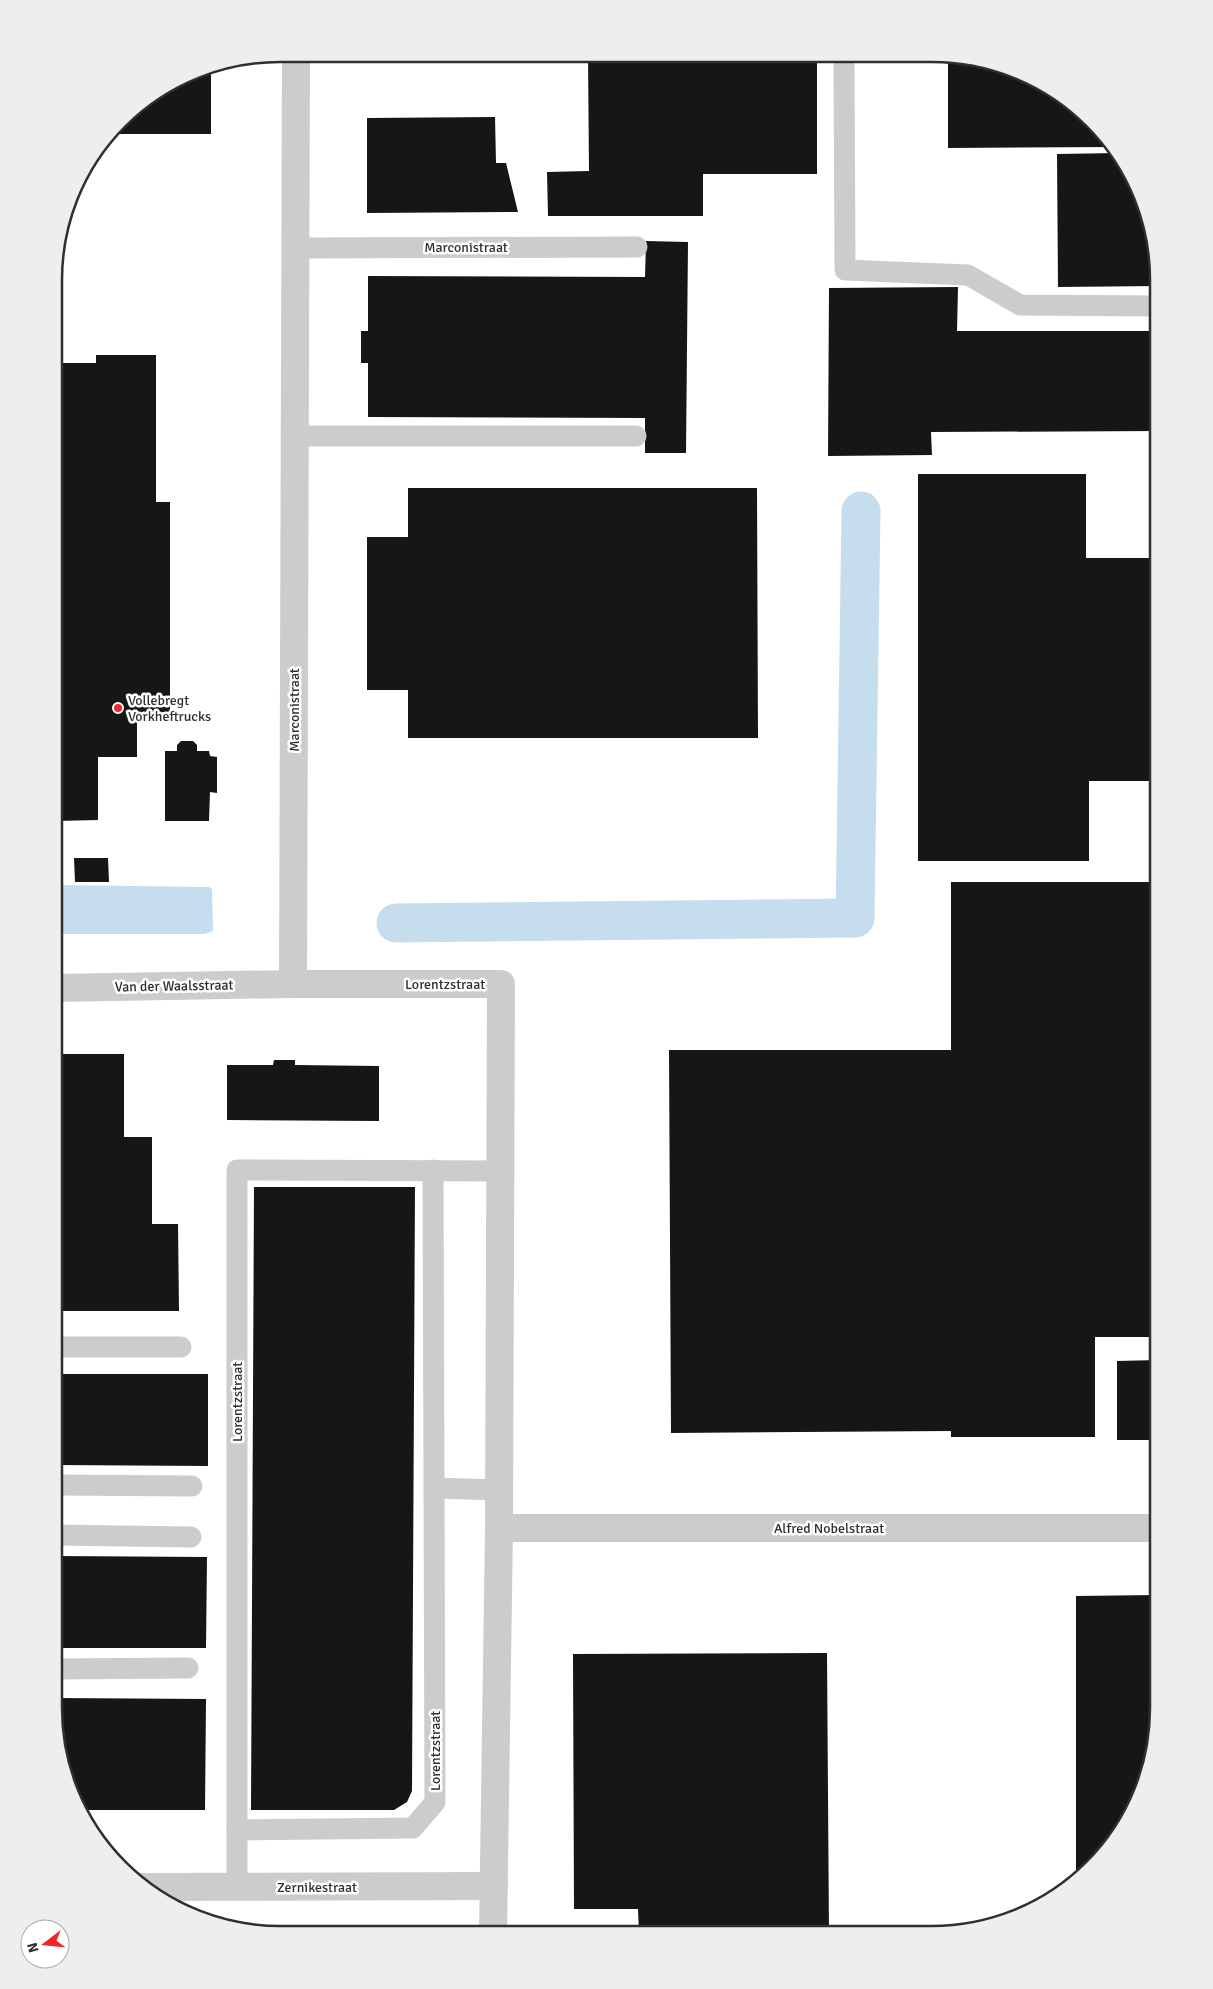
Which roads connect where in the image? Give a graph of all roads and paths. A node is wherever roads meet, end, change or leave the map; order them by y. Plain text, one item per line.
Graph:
1 (296, 62) edge
2 (844, 62) edge
3 (637, 247) dead end
4 (295, 248) junction
5 (1150, 306) edge
6 (295, 436) junction
7 (636, 436) dead end
8 (293, 984) junction
9 (62, 988) edge
10 (433, 1170) junction
11 (500, 1171) junction
12 (181, 1346) dead end
13 (62, 1347) edge
14 (62, 1485) edge
15 (192, 1486) dead end
16 (434, 1488) junction
17 (499, 1490) junction
18 (499, 1528) junction
19 (1150, 1528) edge
20 (62, 1535) edge
21 (191, 1537) dead end
22 (188, 1668) dead end
23 (62, 1669) edge
24 (237, 1830) junction
25 (494, 1886) junction
26 (155, 1887) edge
27 (237, 1887) junction
28 (493, 1926) edge

1 - 4 street, Marconistraat
2 - 5 lane
3 - 4 lane, Marconistraat
4 - 6 street, Marconistraat
6 - 7 lane
6 - 8 street, Marconistraat
8 - 9 street, Van der Waalsstraat
8 - 11 street, Lorentzstraat
10 - 11 lane, Lorentzstraat
10 - 16 lane, Lorentzstraat
10 - 24 lane, Lorentzstraat
11 - 17 street, Lorentzstraat
12 - 13 lane
14 - 15 lane
16 - 17 lane
16 - 24 lane, Lorentzstraat
17 - 18 street, Lorentzstraat
18 - 19 street, Alfred Nobelstraat
18 - 25 street, Lorentzstraat
20 - 21 lane
22 - 23 lane
24 - 27 lane, Lorentzstraat
25 - 27 street, Zernikestraat
25 - 28 street, Lorentzstraat
26 - 27 street, Zernikestraat

